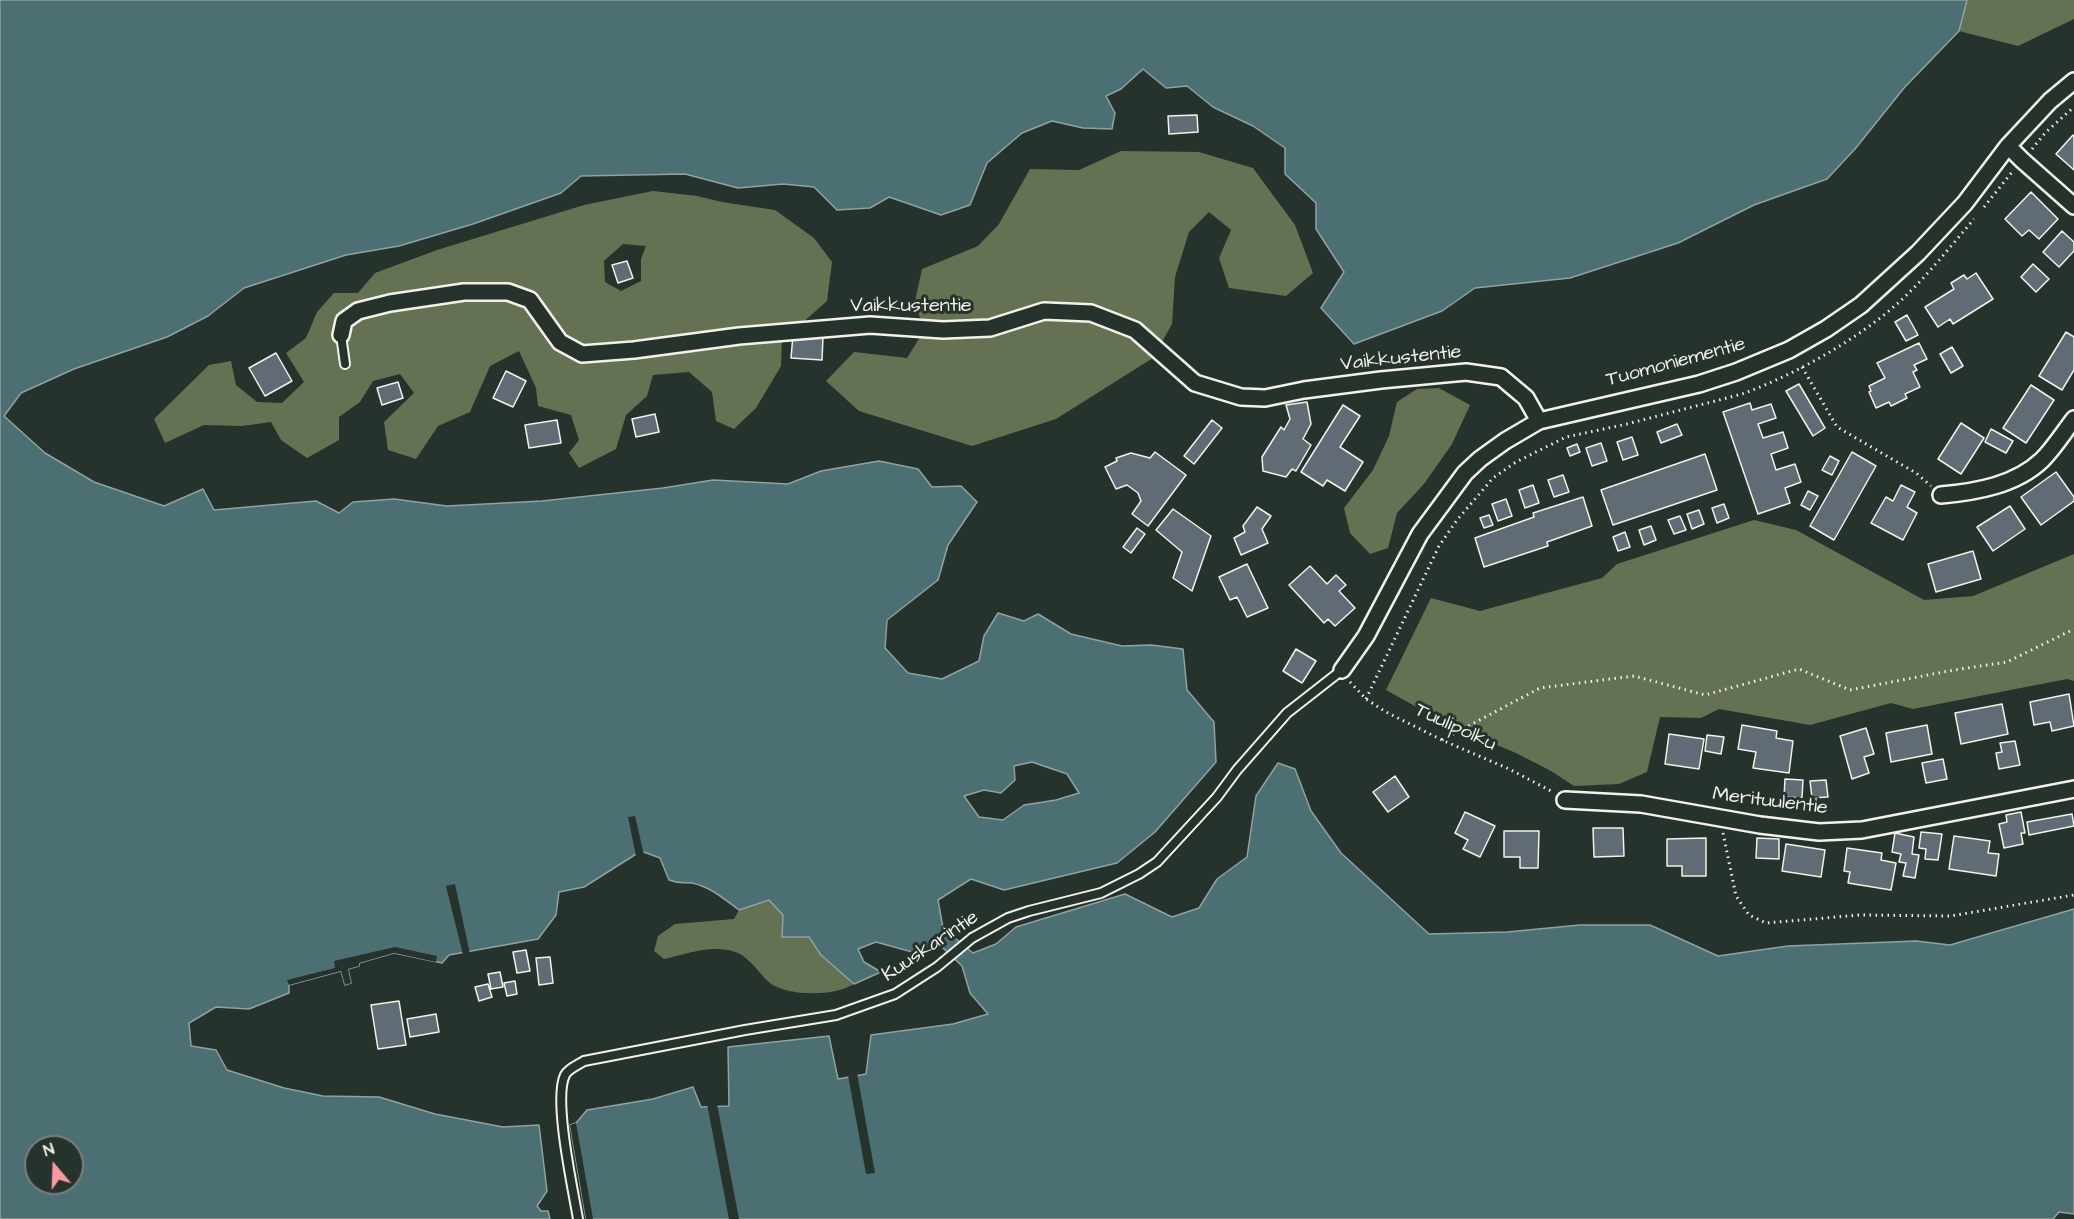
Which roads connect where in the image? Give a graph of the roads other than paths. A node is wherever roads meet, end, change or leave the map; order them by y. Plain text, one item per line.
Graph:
1 (2074, 81) edge
2 (2008, 146) junction
3 (2074, 206) edge
4 (341, 335) joint
5 (345, 364) dead end
6 (2074, 419) edge
7 (1539, 421) junction
8 (1941, 495) road end
9 (1342, 670) joint
10 (2074, 789) edge
11 (1565, 800) road end
12 (578, 1219) edge

1 - 2 street, Tuomoniementie
2 - 3 street
2 - 7 street, Tuomoniementie
4 - 5 lane, Vaikkustentie
4 - 7 street, Vaikkustentie
6 - 8 street
7 - 9 street, Tuomoniementie
9 - 12 lane, Kuuskarintie
10 - 11 street, Merituulentie

